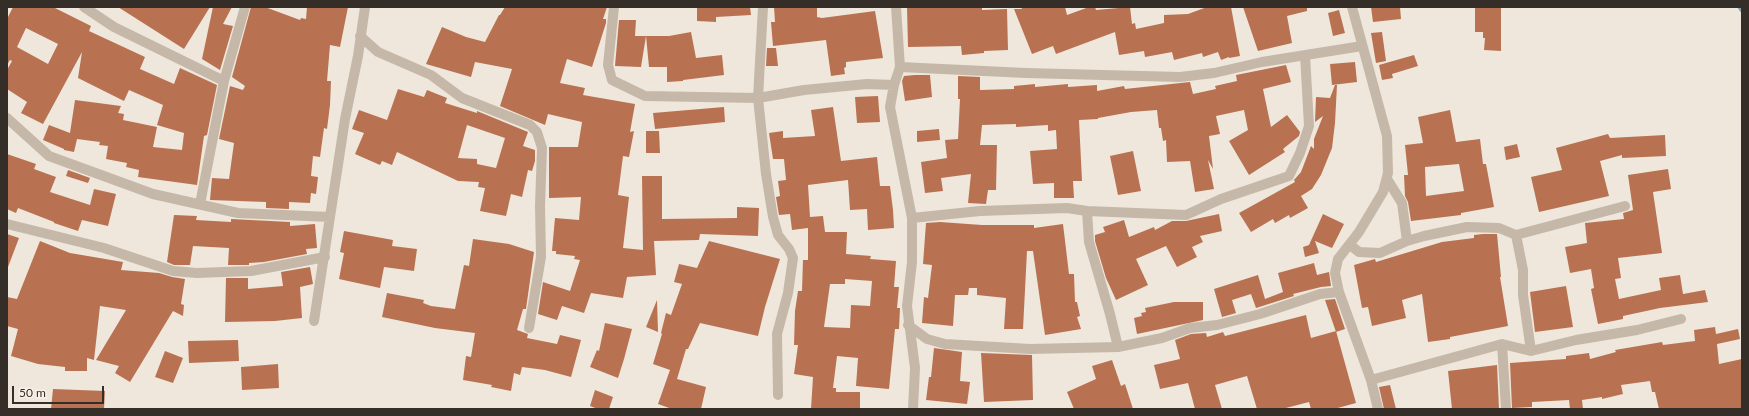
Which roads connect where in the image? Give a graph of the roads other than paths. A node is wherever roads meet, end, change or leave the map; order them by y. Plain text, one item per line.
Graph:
1 (84, 7) edge
2 (245, 7) edge
3 (365, 7) edge
4 (614, 7) edge
5 (763, 7) edge
6 (896, 7) edge
7 (1352, 7) edge
8 (360, 36) junction
9 (1362, 46) junction
10 (378, 52) junction
11 (1305, 55) junction
12 (358, 56) junction
13 (900, 67) junction
14 (224, 81) junction
15 (894, 85) junction
16 (758, 98) junction
17 (7, 118) edge
18 (1387, 179) junction
19 (200, 204) junction
20 (1625, 206) dead end
21 (1087, 211) junction
22 (330, 217) junction
23 (912, 218) junction
24 (7, 224) edge
25 (1516, 235) junction
26 (1407, 241) junction
27 (1350, 245) junction
28 (325, 256) junction
29 (1339, 292) junction
30 (1681, 319) dead end
31 (314, 321) dead end
32 (908, 325) junction
33 (529, 328) dead end
34 (1502, 344) junction
35 (1118, 348) junction
36 (1531, 351) junction
37 (1370, 380) junction
38 (778, 395) dead end
39 (913, 409) edge
40 (1378, 409) edge
41 (1506, 409) edge

1 - 14 street
2 - 14 street
3 - 8 street
4 - 16 street
5 - 16 street
6 - 13 street
7 - 9 street
8 - 10 street
8 - 12 street
9 - 11 street
9 - 18 street
10 - 12 street
10 - 33 street
11 - 13 street
11 - 21 street
12 - 22 street
13 - 15 street
14 - 19 street
15 - 16 street
15 - 23 street
16 - 38 street
17 - 19 street
18 - 26 street
18 - 27 street
19 - 22 street
20 - 25 street
21 - 23 street
21 - 35 street
22 - 28 street
23 - 32 street
24 - 28 street
25 - 26 street
25 - 36 street
26 - 27 street
27 - 29 street
28 - 31 street
29 - 35 street
29 - 37 street
30 - 36 street
32 - 35 street
32 - 39 street
34 - 36 street
34 - 37 street
34 - 41 street
37 - 40 street

